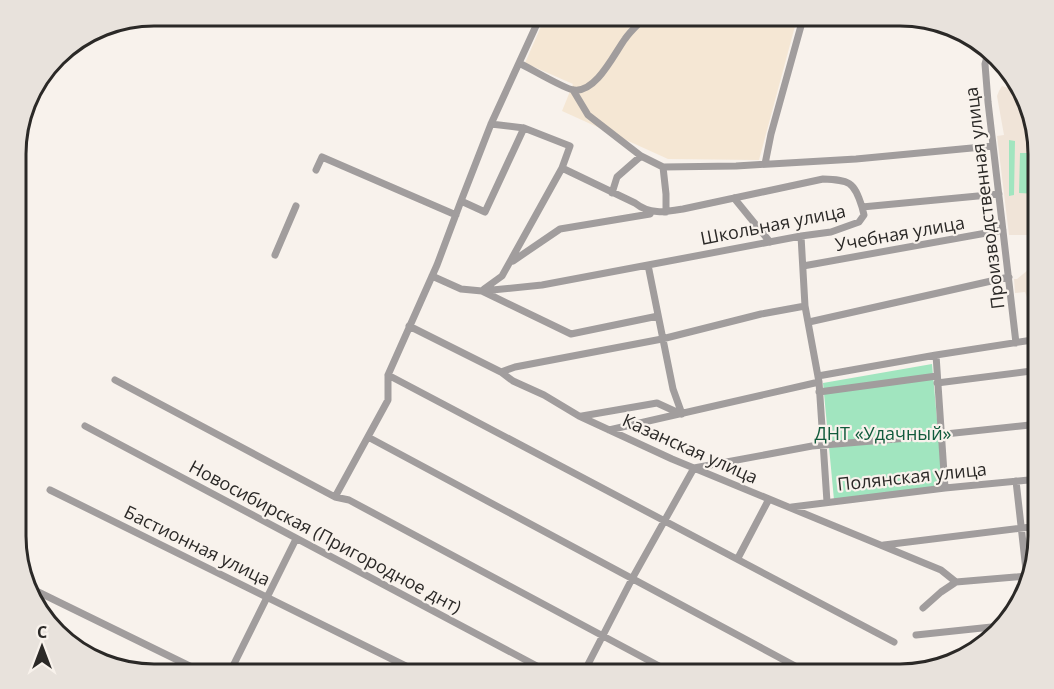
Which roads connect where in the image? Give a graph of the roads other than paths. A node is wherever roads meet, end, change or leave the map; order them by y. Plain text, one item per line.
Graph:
1 (536, 26) edge
2 (637, 26) edge
3 (801, 26) edge
4 (986, 59) edge
5 (519, 63) junction
6 (573, 90) junction
7 (491, 124) junction
8 (524, 128) junction
9 (993, 146) junction
10 (641, 156) junction
11 (765, 164) junction
12 (663, 167) junction
13 (561, 168) junction
14 (316, 170) dead end
15 (612, 193) junction
16 (999, 194) junction
17 (734, 198) junction
18 (461, 201) junction
19 (296, 206) dead end
20 (862, 207) junction
21 (666, 212) junction
22 (456, 215) junction
23 (1003, 230) junction
24 (801, 236) junction
25 (770, 242) junction
26 (275, 255) dead end
27 (510, 262) junction
28 (648, 265) junction
29 (803, 266) junction
30 (432, 276) junction
31 (1009, 277) junction
32 (482, 291) junction
33 (806, 306) junction
34 (658, 316) junction
35 (809, 322) junction
36 (410, 326) junction
37 (662, 339) junction
38 (1028, 341) edge
39 (1016, 344) junction
40 (936, 356) junction
41 (1028, 371) edge
42 (501, 372) junction
43 (388, 375) junction
44 (818, 379) junction
45 (115, 380) dead end
46 (937, 380) junction
47 (819, 392) junction
48 (682, 414) junction
49 (579, 417) junction
50 (1028, 425) edge
51 (85, 426) dead end
52 (609, 430) junction
53 (942, 434) junction
54 (368, 437) junction
55 (822, 446) junction
56 (694, 468) junction
57 (1028, 480) edge
58 (1016, 482) junction
59 (945, 488) junction
60 (50, 490) dead end
61 (335, 497) junction
62 (768, 499) junction
63 (827, 502) junction
64 (790, 507) junction
65 (665, 520) junction
66 (1028, 527) edge
67 (1022, 528) junction
68 (296, 539) junction
69 (881, 545) junction
70 (738, 558) junction
71 (1026, 563) edge
72 (633, 577) junction
73 (1022, 577) edge
74 (956, 582) junction
75 (40, 593) edge
76 (266, 596) junction
77 (923, 608) dead end
78 (985, 631) edge
79 (603, 635) junction
80 (916, 635) dead end
81 (894, 642) dead end
82 (532, 663) edge
83 (588, 663) edge
84 (655, 663) edge
85 (790, 663) edge
86 (185, 664) edge
87 (234, 664) edge
88 (402, 664) edge

1 - 5 street
2 - 6 street
3 - 11 street
4 - 9 street, Производственная улица
5 - 6 street
5 - 7 street
6 - 10 street
7 - 8 street
7 - 18 street
8 - 13 street
8 - 18 street
9 - 11 street
9 - 16 street, Производственная улица
10 - 12 street
10 - 15 street
11 - 12 street
12 - 21 street
13 - 15 street
13 - 27 street
14 - 22 street
15 - 21 street
16 - 20 street, Школьная улица
16 - 23 street, Производственная улица
17 - 20 street
17 - 21 street
17 - 25 street
18 - 22 street
19 - 26 street
20 - 24 street, Школьная улица
21 - 27 street
22 - 30 street
23 - 29 street, Учебная улица
23 - 31 street, Производственная улица
24 - 25 street, Школьная улица
24 - 29 street
25 - 28 street, Школьная улица
27 - 32 street
28 - 32 street, Школьная улица
28 - 34 street
29 - 33 street
30 - 32 street
30 - 36 street
31 - 35 street
31 - 39 street, Производственная улица
32 - 34 street
33 - 35 street
33 - 37 street
34 - 37 street
35 - 44 street
36 - 42 street, Казанская улица
36 - 43 street
37 - 42 street
37 - 48 street
38 - 39 street
39 - 40 street
40 - 44 street
40 - 46 street
41 - 46 street
42 - 49 street, Казанская улица
43 - 54 street
43 - 65 street
44 - 47 street
44 - 48 street
45 - 61 street
46 - 47 street
46 - 53 street
47 - 55 street
48 - 49 street, Казанская улица
48 - 52 street
49 - 52 street, Казанская улица
50 - 53 street
51 - 68 street, Новосибирская (Пригородное днт)
52 - 56 street, Казанская улица
53 - 55 street
53 - 59 street
54 - 61 street
54 - 72 street
55 - 56 street
55 - 63 street
56 - 62 street, Казанская улица
56 - 65 street
57 - 58 street, Полянская улица
58 - 59 street, Полянская улица
58 - 67 street
59 - 63 street, Полянская улица
60 - 76 street, Бастионная улица
61 - 79 street
62 - 64 street, Казанская улица
62 - 70 street
63 - 64 street, Полянская улица
64 - 69 street, Казанская улица
65 - 70 street
65 - 72 street
66 - 67 street
67 - 69 street
67 - 71 street
68 - 76 street
68 - 82 street, Новосибирская (Пригородное днт)
69 - 74 street, Казанская улица
70 - 81 street
72 - 79 street
72 - 85 street
73 - 74 street
74 - 77 street
75 - 86 street
76 - 87 street
76 - 88 street, Бастионная улица
78 - 80 street
79 - 83 street
79 - 84 street

